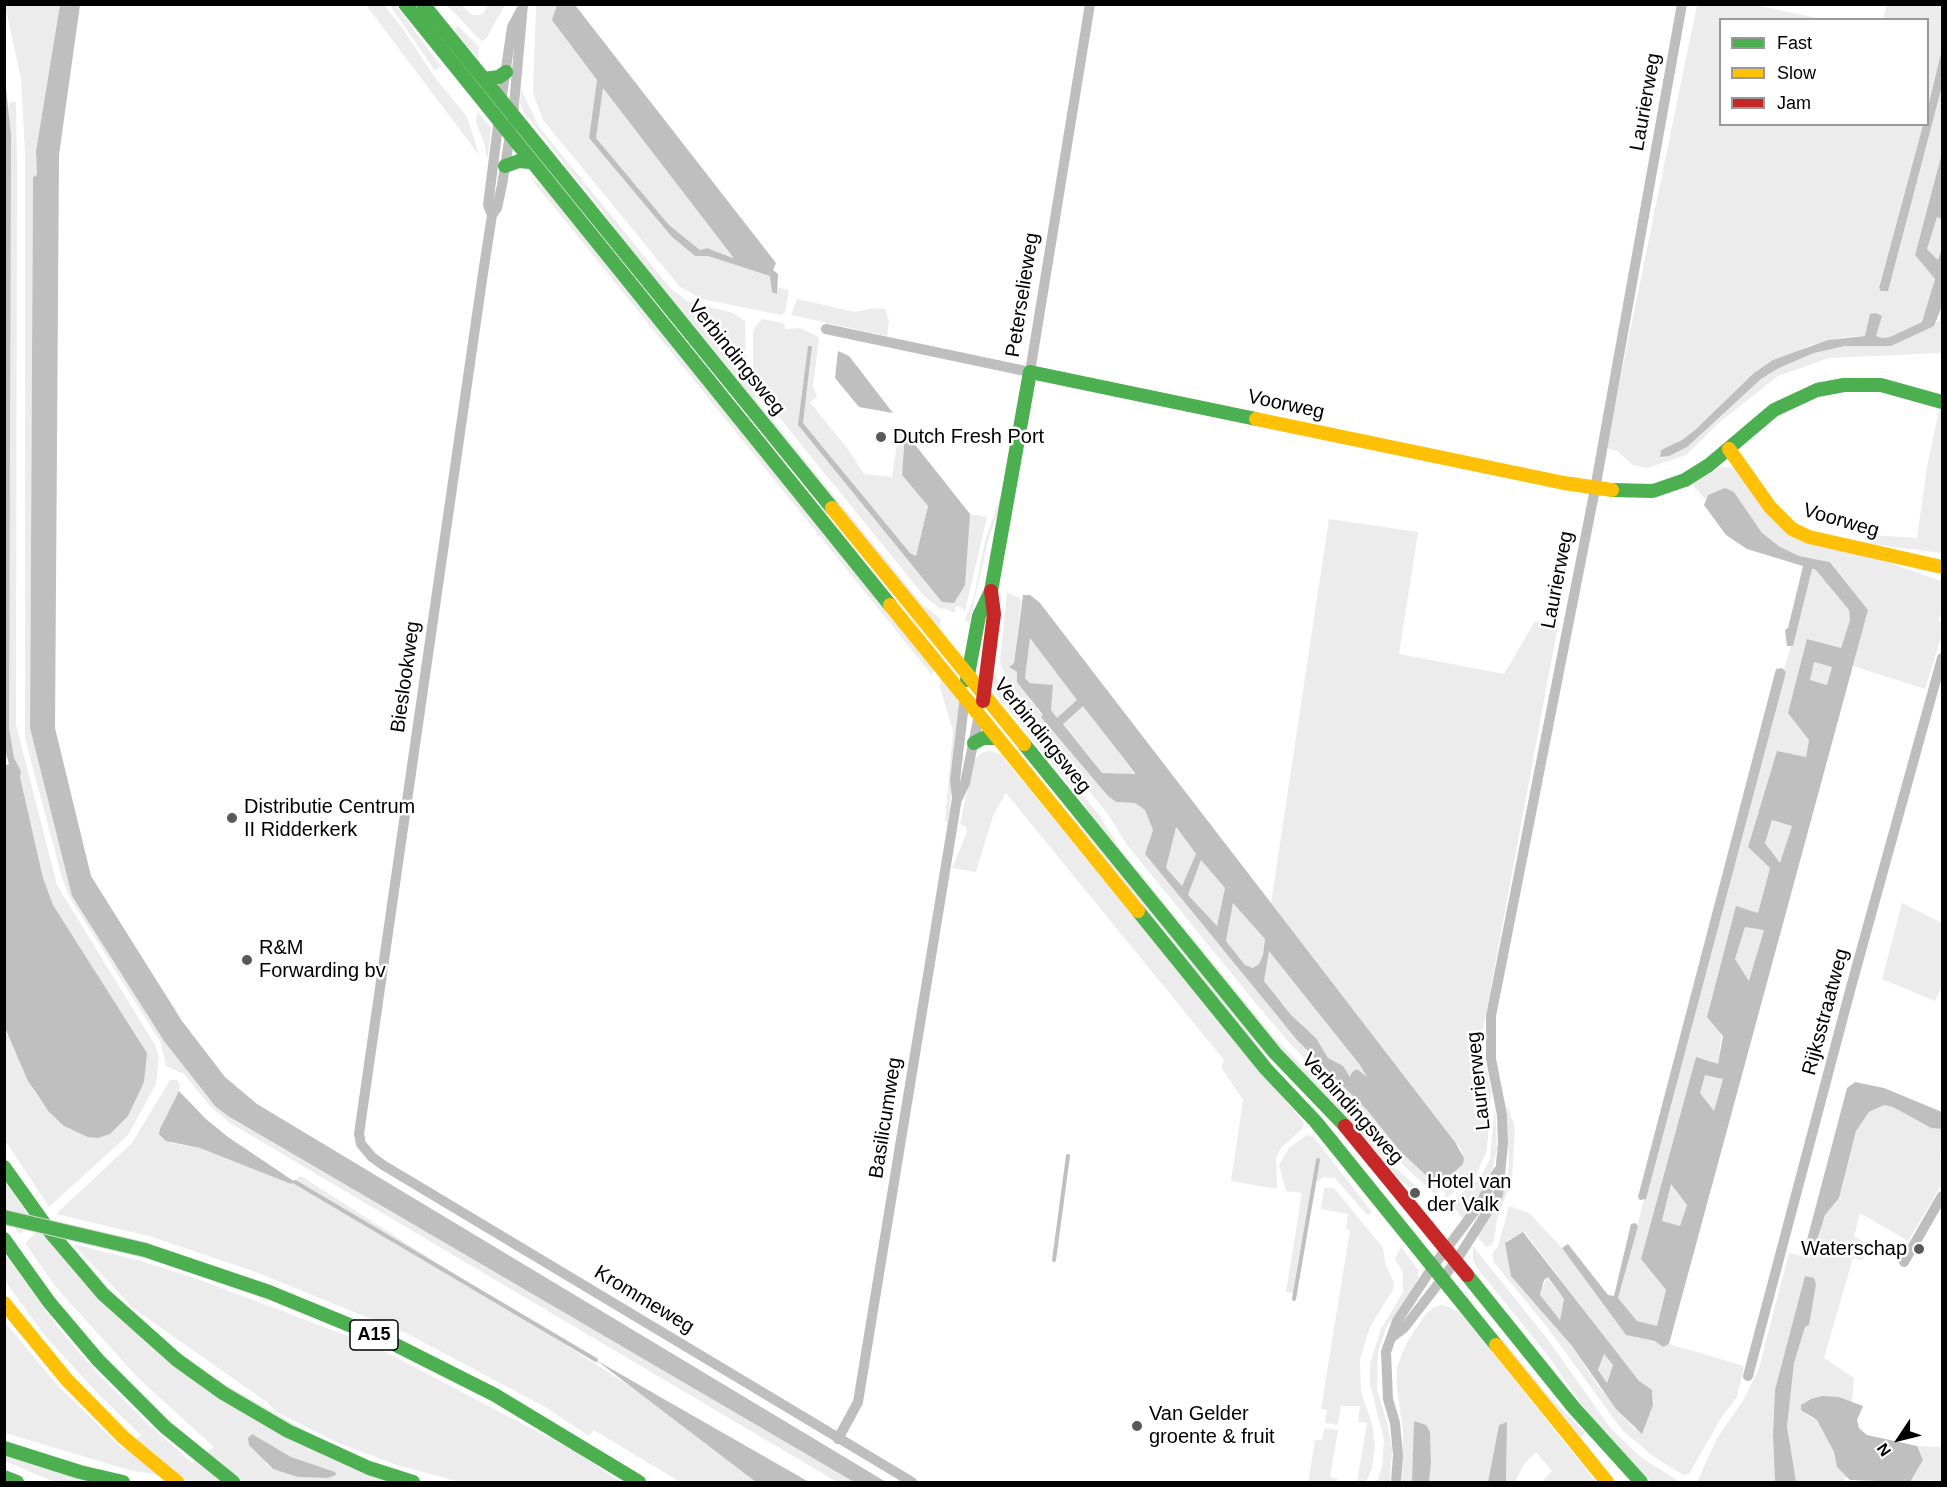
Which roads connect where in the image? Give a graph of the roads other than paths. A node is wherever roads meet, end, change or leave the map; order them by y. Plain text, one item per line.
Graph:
1 (405, 4) edge
2 (423, 4) edge
3 (1090, 4) edge
4 (1682, 4) edge
5 (523, 5) edge
6 (506, 72) junction
7 (484, 79) junction
8 (502, 102) junction
9 (513, 116) junction
10 (499, 122) junction
11 (509, 136) junction
12 (530, 162) junction
13 (505, 166) junction
14 (492, 215) junction
15 (826, 329) dead end
16 (1030, 372) junction
17 (1942, 402) edge
18 (1729, 449) junction
19 (1595, 489) junction
20 (1942, 567) edge
21 (991, 591) junction
22 (974, 639) junction
23 (946, 648) junction
24 (1942, 658) edge
25 (968, 675) junction
26 (984, 695) junction
27 (965, 696) junction
28 (980, 715) junction
29 (997, 738) junction
30 (974, 743) junction
31 (957, 798) junction
32 (361, 1144) joint
33 (1502, 1163) junction
34 (4, 1167) edge
35 (1942, 1196) edge
36 (4, 1217) edge
37 (4, 1239) edge
38 (1446, 1249) junction
39 (1455, 1261) junction
40 (1904, 1262) dead end
41 (1432, 1268) junction
42 (1442, 1280) junction
43 (4, 1303) edge
44 (1392, 1336) junction
45 (1748, 1376) dead end
46 (838, 1439) junction
47 (4, 1448) edge
48 (4, 1477) edge
49 (17, 1482) edge
50 (123, 1482) edge
51 (177, 1482) edge
52 (233, 1482) edge
53 (412, 1482) edge
54 (639, 1482) edge
55 (912, 1482) edge
56 (1396, 1482) edge
57 (1608, 1482) edge
58 (1641, 1482) edge

1 - 10 main road, Verbindingsweg
2 - 7 main road, Verbindingsweg
3 - 16 street, Peterselieweg
4 - 19 street, Laurierweg
5 - 6 street, Bieslookweg
5 - 9 street, Bieslookweg
6 - 7 main road
6 - 8 street, Bieslookweg
7 - 8 main road, Verbindingsweg
8 - 9 main road, Verbindingsweg
8 - 10 street, Bieslookweg
9 - 11 street, Bieslookweg
9 - 23 main road, Verbindingsweg
10 - 11 main road, Verbindingsweg
10 - 14 street, Bieslookweg
11 - 12 main road, Verbindingsweg
11 - 13 street, Bieslookweg
12 - 13 main road
12 - 27 main road, Verbindingsweg
13 - 14 street, Bieslookweg
14 - 32 street, Bieslookweg
15 - 16 street, Voorweg
16 - 19 main road, Voorweg
16 - 21 main road, Peterselieweg
17 - 18 main road, Voorweg
18 - 19 main road, Voorweg
18 - 20 main road, Voorweg
19 - 33 street, Laurierweg
21 - 22 main road, Peterselieweg
21 - 26 main road, Peterselieweg
22 - 23 main road
22 - 25 main road, Peterselieweg
23 - 25 main road, Verbindingsweg
24 - 45 street, Rijksstraatweg
25 - 26 main road, Verbindingsweg
25 - 27 main road, Peterselieweg
26 - 28 main road, Peterselieweg
26 - 38 main road, Verbindingsweg
27 - 28 main road, Verbindingsweg
27 - 31 street, Basilicumweg
28 - 29 main road, Verbindingsweg
28 - 30 street, Basilicumweg
29 - 30 main road
29 - 41 main road, Verbindingsweg
30 - 31 street, Basilicumweg
31 - 46 street, Basilicumweg
32 - 46 street, Krommeweg
33 - 38 street, Laurierweg
33 - 39 street, Laurierweg
34 - 53 main road
35 - 40 street
36 - 54 main road, A15, bridge
37 - 52 main road
38 - 39 main road, Verbindingsweg
38 - 41 street, Laurierweg
39 - 42 street, Laurierweg
39 - 58 main road, Verbindingsweg
41 - 42 main road, Verbindingsweg
41 - 44 street
42 - 44 street
42 - 57 main road, Verbindingsweg
43 - 51 main road
44 - 56 street
46 - 55 street, Krommeweg
47 - 50 main road
48 - 49 main road

